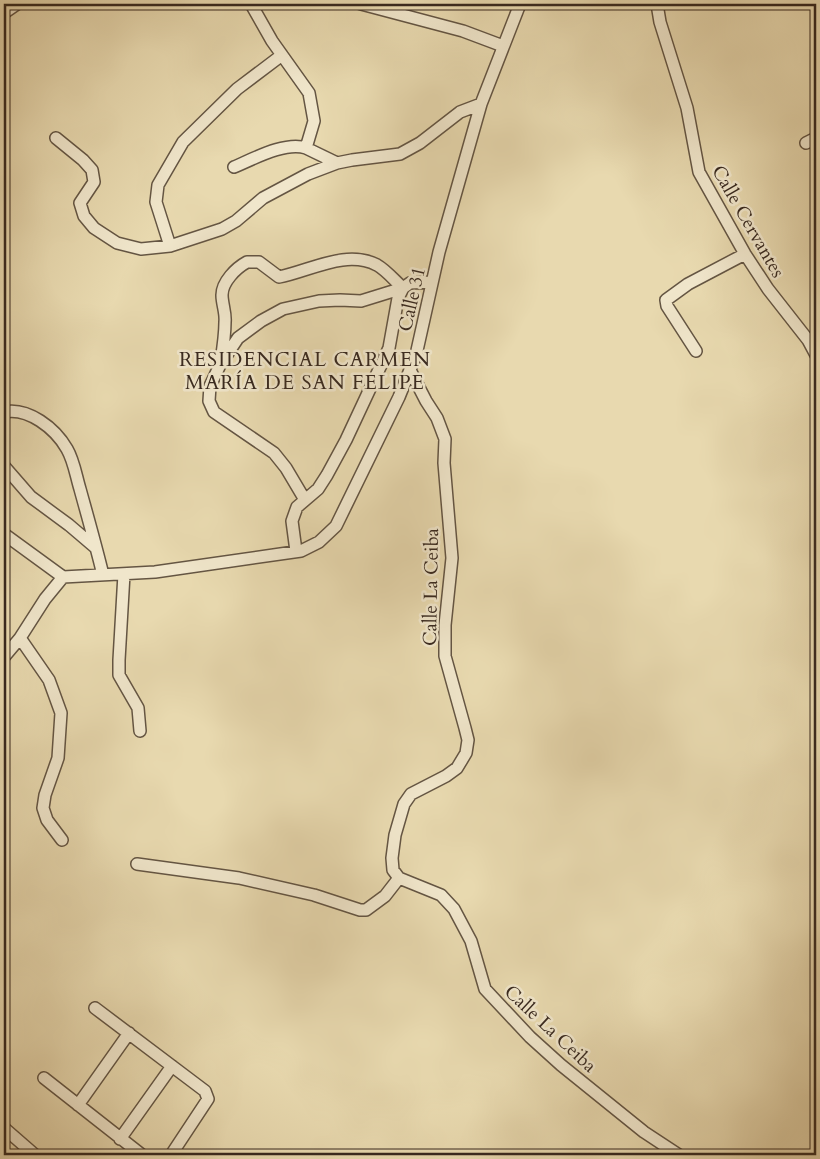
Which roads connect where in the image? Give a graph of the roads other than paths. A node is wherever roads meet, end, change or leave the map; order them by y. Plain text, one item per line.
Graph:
1 (17, 4) edge
2 (251, 4) edge
3 (361, 4) edge
4 (520, 4) edge
5 (657, 4) edge
6 (4, 13) edge
7 (503, 46) junction
8 (282, 54) junction
9 (481, 104) junction
10 (56, 138) dead end
11 (306, 148) junction
12 (337, 163) junction
13 (234, 167) dead end
14 (170, 246) junction
15 (745, 254) junction
16 (432, 282) junction
17 (403, 288) junction
18 (696, 351) dead end
19 (816, 355) edge
20 (220, 365) junction
21 (410, 370) junction
22 (4, 412) edge
23 (4, 466) edge
24 (305, 500) junction
25 (4, 534) edge
26 (96, 548) junction
27 (296, 552) junction
28 (124, 574) junction
29 (103, 575) junction
30 (63, 577) junction
31 (20, 638) junction
32 (4, 657) edge
33 (140, 731) dead end
34 (62, 840) dead end
35 (137, 864) dead end
36 (399, 878) junction
37 (95, 1008) dead end
38 (129, 1033) junction
39 (172, 1066) junction
40 (44, 1078) dead end
41 (78, 1105) junction
42 (4, 1128) edge
43 (120, 1138) junction
44 (137, 1154) edge
45 (36, 1155) edge
46 (171, 1155) edge
47 (679, 1155) edge

1 - 6 street
2 - 8 street
3 - 7 street
4 - 7 street, Calle 31
5 - 15 street, Calle Cervantes
7 - 9 street, Calle 31
8 - 11 street
8 - 14 street
9 - 12 street
9 - 16 street, Calle 31
10 - 14 street
11 - 12 street
11 - 13 street
12 - 14 street
15 - 18 street
15 - 19 street, Calle Cervantes
16 - 17 street
16 - 21 street, Calle 31
17 - 20 street
17 - 20 street
17 - 24 street
20 - 24 street
21 - 27 street, Calle 31
21 - 36 street, Calle La Ceiba
22 - 26 street
23 - 26 street
24 - 27 street
25 - 30 street
26 - 29 street
27 - 28 street, Calle 31
28 - 29 street, Calle 31
28 - 33 street
29 - 30 street, Calle 31
30 - 31 street
31 - 32 street
31 - 34 street
35 - 36 street
36 - 47 street, Calle La Ceiba
37 - 38 street
38 - 39 street
38 - 41 street
39 - 43 street
39 - 46 street
40 - 41 street
41 - 43 street
42 - 45 street
43 - 44 street

